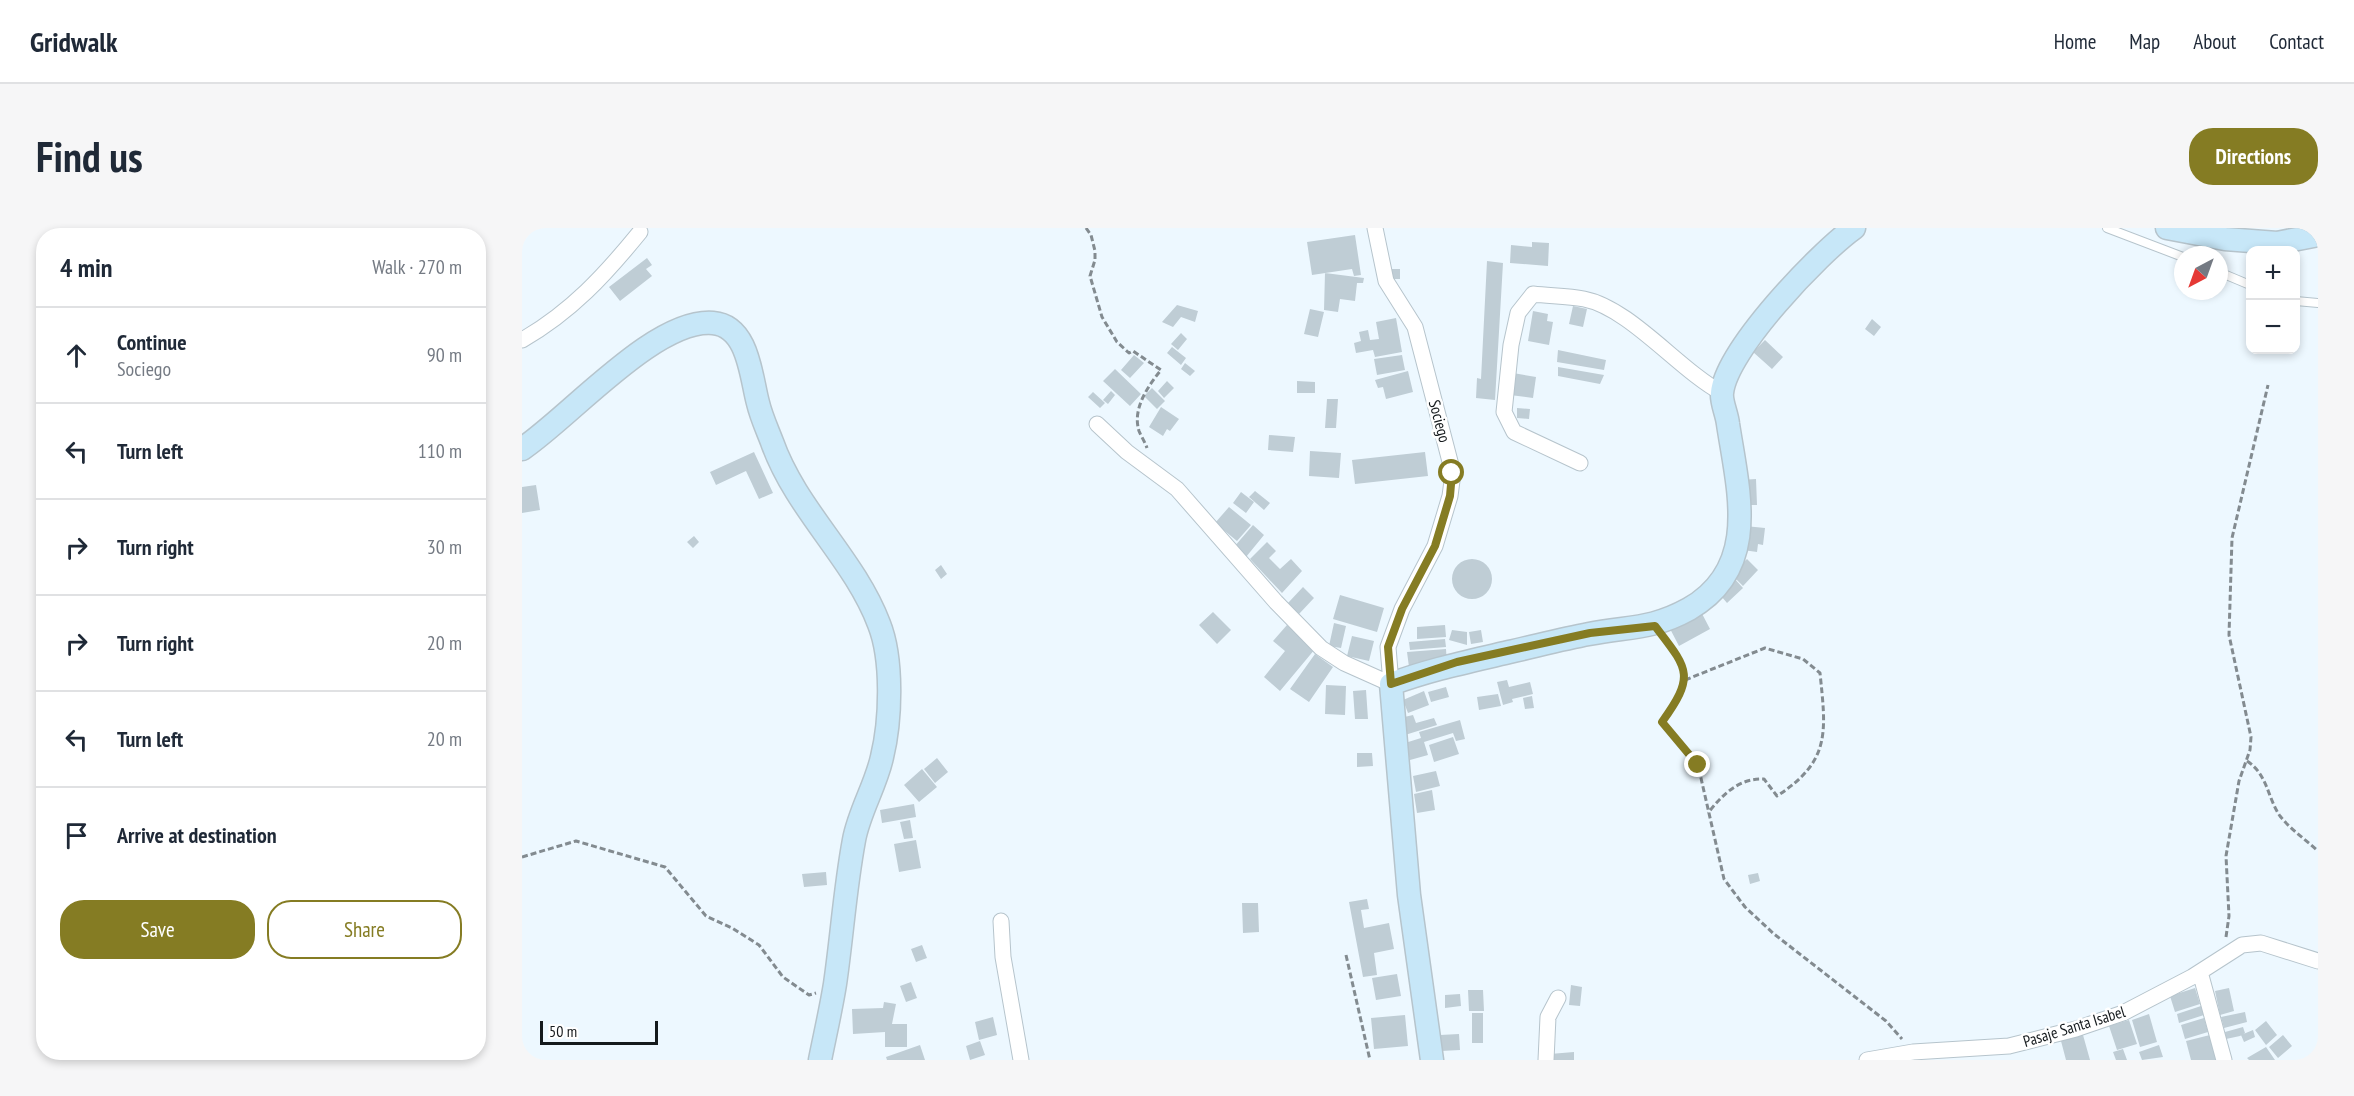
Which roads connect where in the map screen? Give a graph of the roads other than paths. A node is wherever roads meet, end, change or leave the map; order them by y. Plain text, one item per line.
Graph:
1 (1375, 228) edge
2 (1854, 228) edge
3 (2107, 228) edge
4 (2168, 228) edge
5 (640, 232) dead end
6 (2318, 235) edge
7 (2174, 254) edge
8 (2228, 276) edge
9 (2246, 283) edge
10 (2300, 301) edge
11 (2318, 303) edge
12 (522, 340) edge
13 (1722, 393) junction
14 (1097, 424) dead end
15 (522, 449) edge
16 (1580, 463) dead end
17 (1391, 684) junction
18 (1000, 921) dead end
19 (2318, 961) edge
20 (2200, 972) junction
21 (1558, 998) dead end
22 (820, 1060) edge
23 (1021, 1060) edge
24 (1432, 1060) edge
25 (1546, 1060) edge
26 (1867, 1060) edge
27 (2224, 1060) edge

1 - 17 street, Sociego
2 - 13 main road
3 - 7 lane
4 - 6 main road
5 - 12 street
8 - 9 lane
10 - 11 lane
13 - 16 street
13 - 17 main road
14 - 17 street
15 - 22 main road
17 - 24 main road
18 - 23 street
19 - 20 street, Pasaje Santa Isabel
20 - 26 street, Pasaje Santa Isabel
20 - 27 street
21 - 25 street

